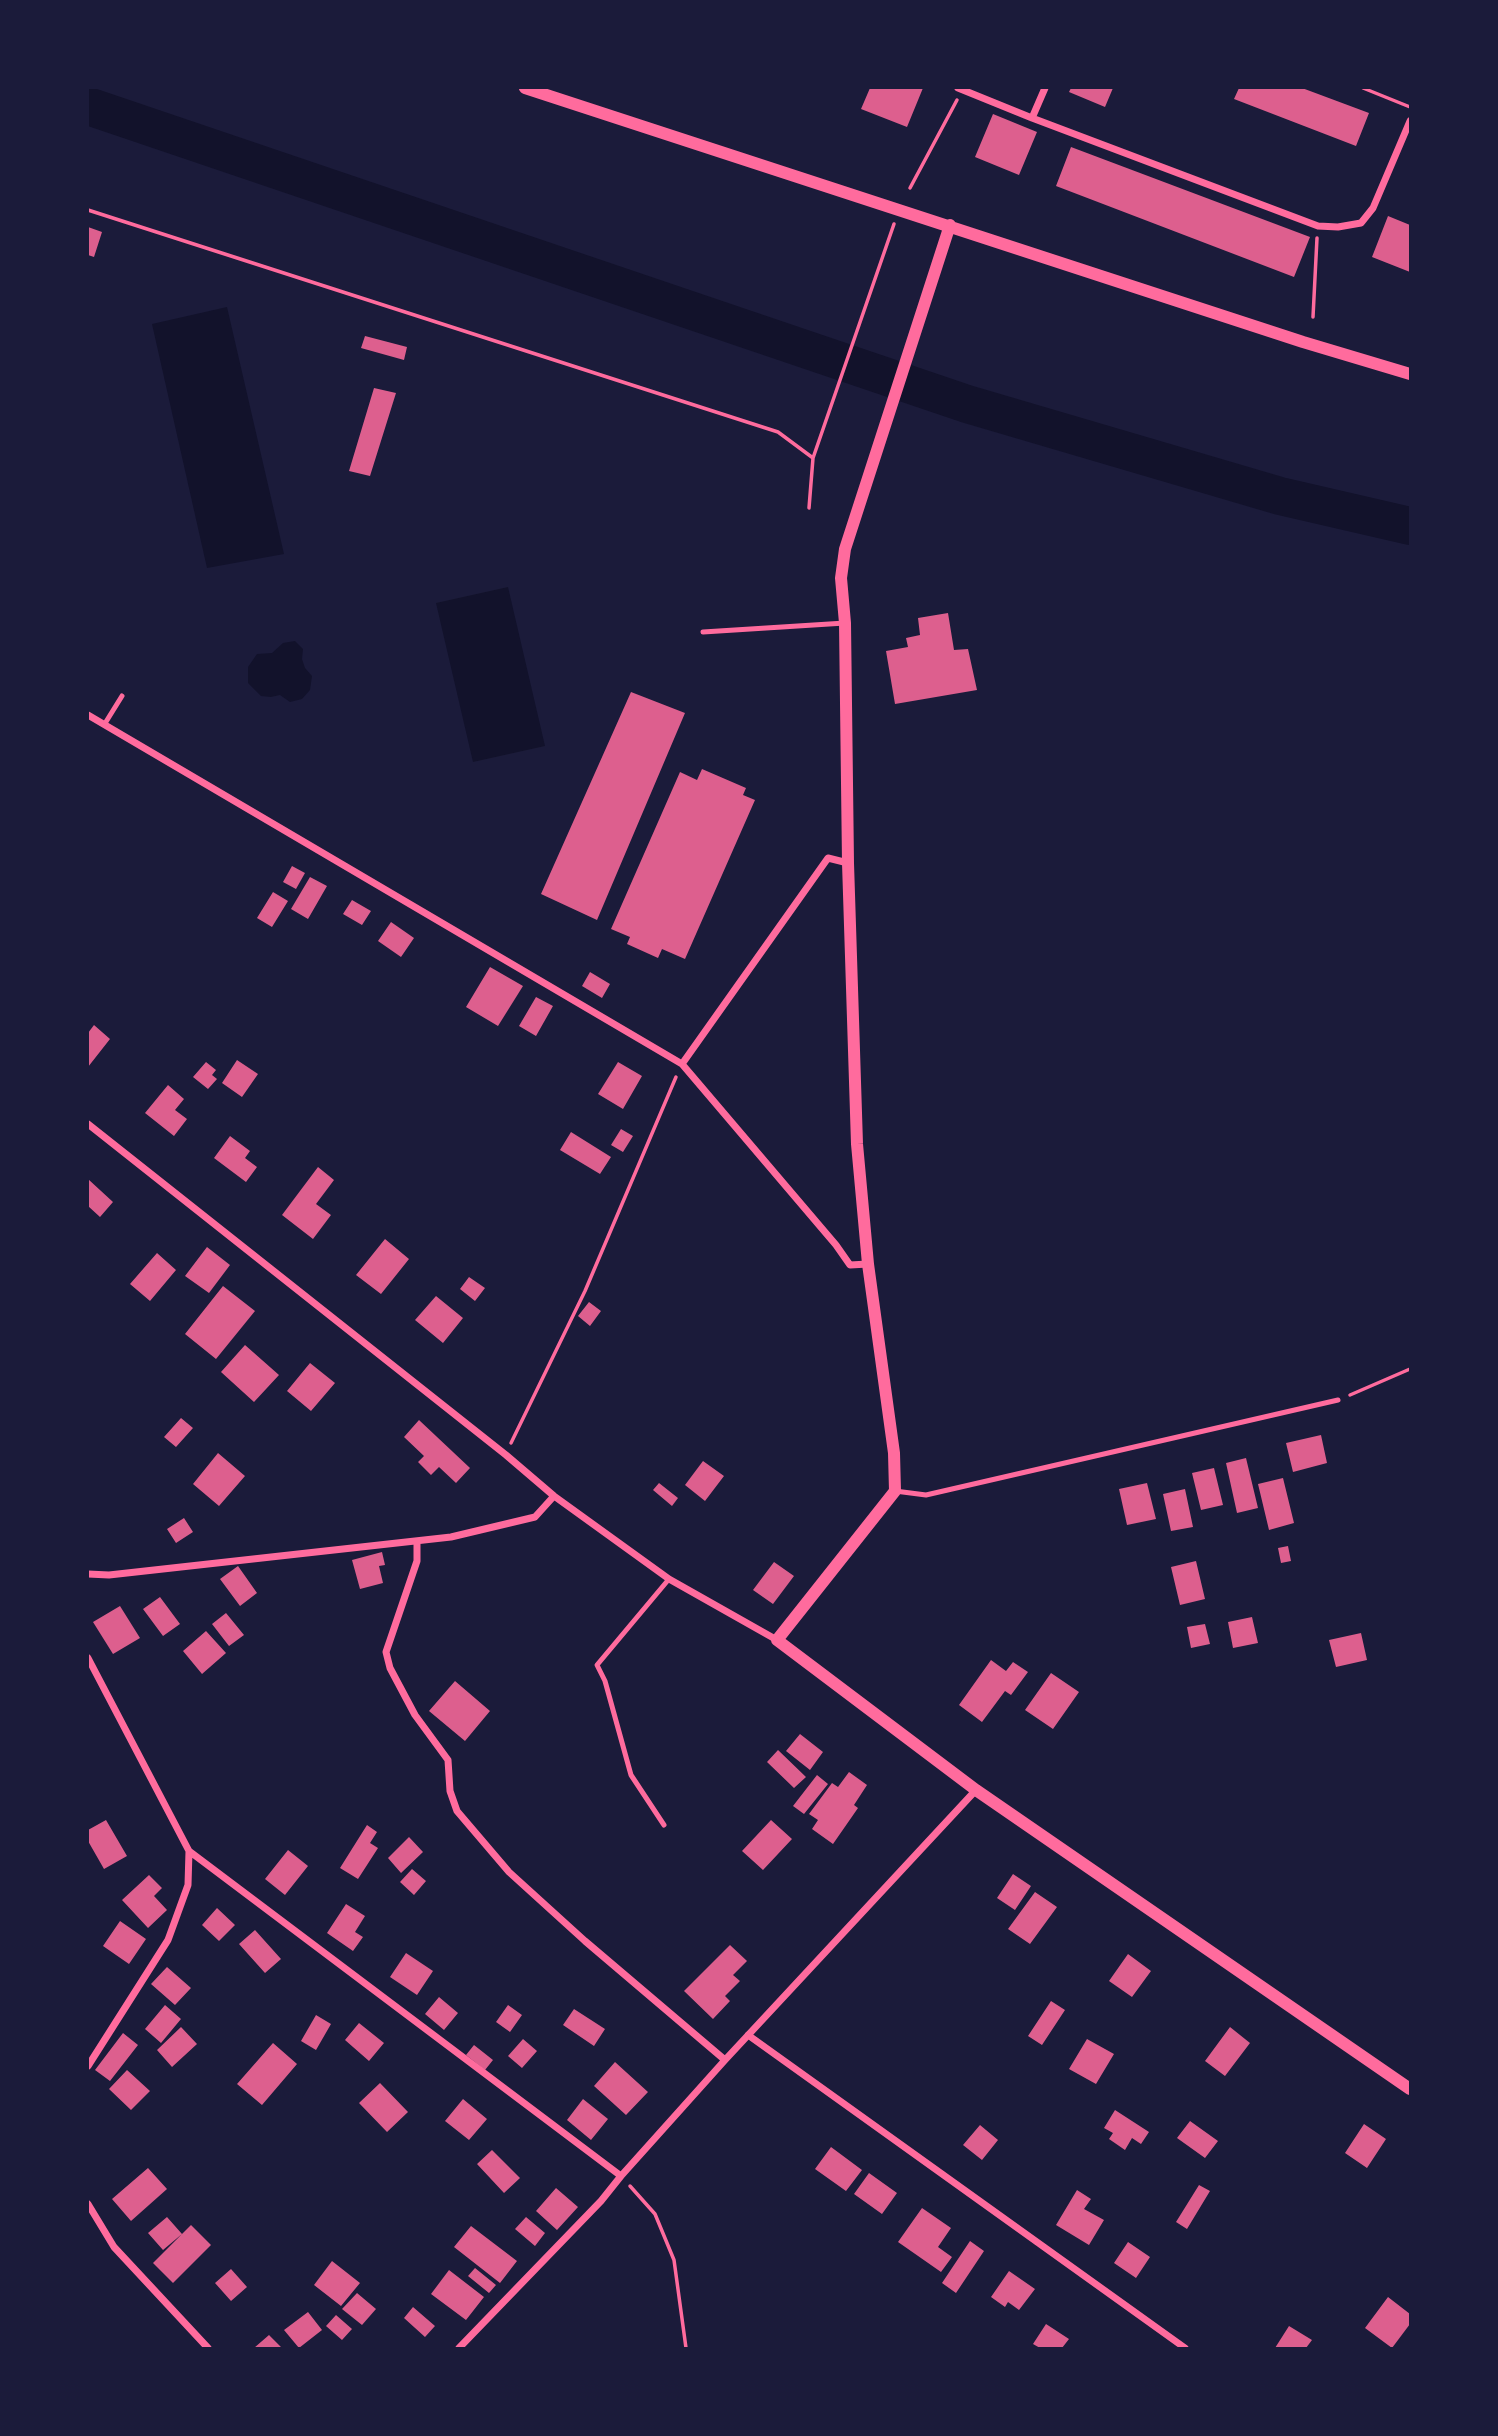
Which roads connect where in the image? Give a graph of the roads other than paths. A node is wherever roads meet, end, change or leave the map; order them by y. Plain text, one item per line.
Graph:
1 (525, 88) edge
2 (960, 88) edge
3 (1045, 88) edge
4 (1032, 118) junction
5 (1410, 121) edge
6 (950, 225) junction
7 (1410, 374) edge
8 (845, 623) junction
9 (703, 632) dead end
10 (122, 696) dead end
11 (88, 715) edge
12 (104, 725) junction
13 (848, 863) junction
14 (682, 1064) junction
15 (88, 1124) edge
16 (868, 1264) junction
17 (1338, 1399) road end
18 (895, 1491) junction
19 (554, 1496) junction
20 (417, 1542) junction
21 (88, 1574) edge
22 (668, 1579) junction
23 (777, 1640) junction
24 (88, 1658) edge
25 (976, 1790) junction
26 (664, 1825) dead end
27 (189, 1852) junction
28 (748, 2035) junction
29 (725, 2060) junction
30 (88, 2066) edge
31 (1410, 2089) edge
32 (621, 2176) junction
33 (88, 2204) edge
34 (208, 2348) edge
35 (459, 2348) edge
36 (1185, 2348) edge

1 - 6 street
2 - 4 street
3 - 4 street
4 - 5 street
6 - 7 street
6 - 8 street
8 - 9 lane
8 - 13 street
10 - 12 lane
11 - 12 street
12 - 14 street
13 - 14 street
13 - 16 street
14 - 16 street
15 - 19 street
16 - 18 street
17 - 18 lane
18 - 23 street
19 - 20 street
19 - 22 street
20 - 21 street
20 - 29 street
22 - 23 street
22 - 26 lane
23 - 25 street
24 - 27 street
25 - 28 street
25 - 31 street
27 - 30 street
27 - 32 street
28 - 29 street
28 - 36 street
29 - 32 street
32 - 35 street
33 - 34 street

